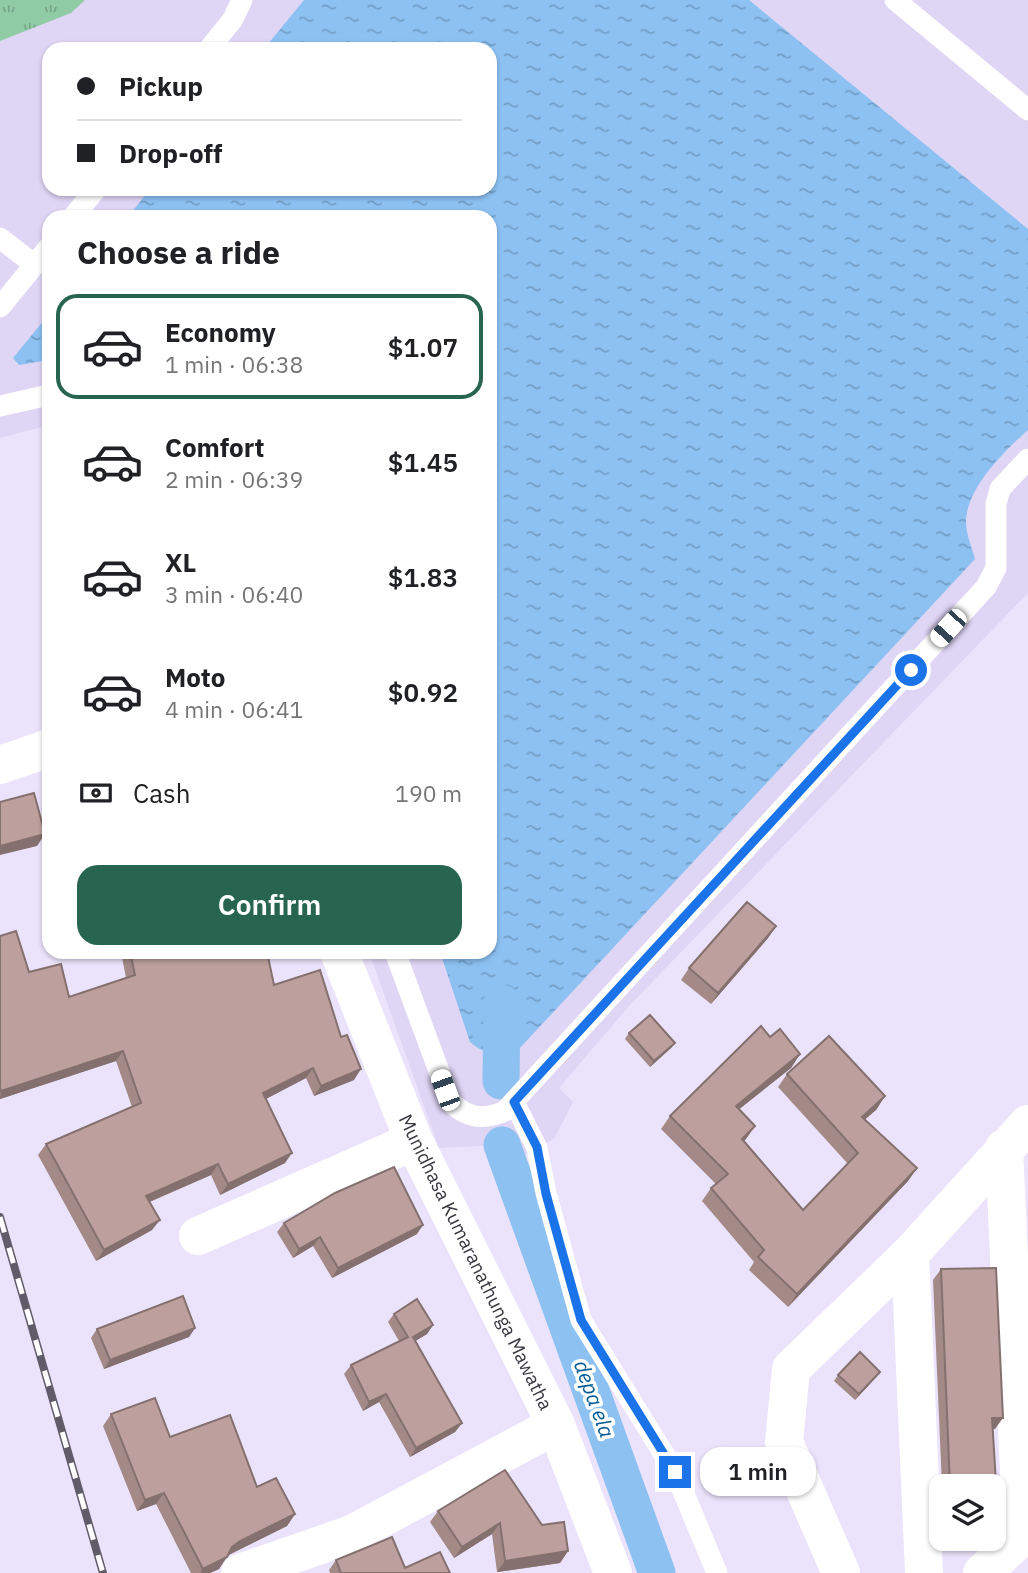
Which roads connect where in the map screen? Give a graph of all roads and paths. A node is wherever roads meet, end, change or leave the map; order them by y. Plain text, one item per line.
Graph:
1 (242, 0) edge
2 (895, 0) edge
3 (215, 42) edge
4 (1028, 110) edge
5 (90, 196) edge
6 (79, 210) edge
7 (0, 238) edge
8 (42, 256) edge
9 (35, 265) junction
10 (0, 307) edge
11 (42, 397) edge
12 (0, 406) edge
13 (1028, 460) edge
14 (42, 750) edge
15 (0, 765) edge
16 (342, 959) edge
17 (398, 959) edge
18 (514, 1102) junction
19 (1016, 1136) edge
20 (414, 1141) junction
21 (198, 1236) dead end
22 (910, 1254) junction
23 (556, 1425) junction
24 (1025, 1534) edge
25 (240, 1573) edge
26 (613, 1573) edge
27 (717, 1573) edge
28 (841, 1573) edge
29 (924, 1573) edge
30 (982, 1573) edge

1 - 3 lane
2 - 4 lane
5 - 6 lane
7 - 9 lane
8 - 9 lane
9 - 10 lane
11 - 12 lane
13 - 18 lane
14 - 15 street
16 - 20 street, Munidhasa Kumaranathunga Mawatha
17 - 18 lane
18 - 27 lane
19 - 22 street
19 - 24 street
20 - 21 street
20 - 23 street, Munidhasa Kumaranathunga Mawatha
22 - 28 street
22 - 29 street
23 - 25 street
23 - 26 street, Munidhasa Kumaranathunga Mawatha
24 - 30 street

